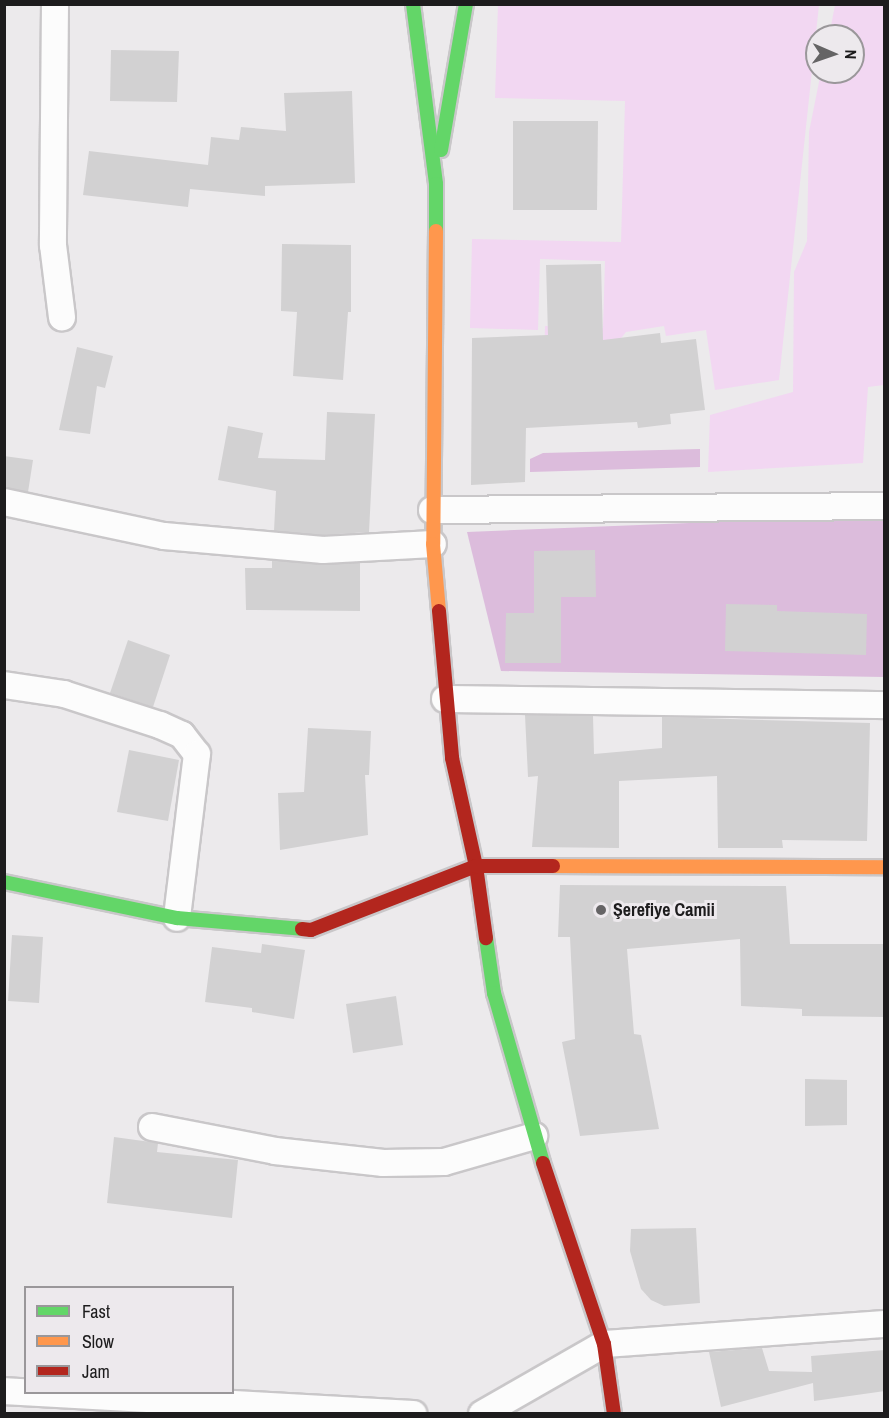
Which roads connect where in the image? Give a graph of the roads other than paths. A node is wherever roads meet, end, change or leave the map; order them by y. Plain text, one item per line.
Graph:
1 (55, 4) edge
2 (413, 4) edge
3 (466, 4) edge
4 (436, 184) junction
5 (62, 317) dead end
6 (4, 502) edge
7 (885, 506) edge
8 (432, 510) junction
9 (432, 544) junction
10 (4, 685) edge
11 (445, 699) junction
12 (885, 705) edge
13 (476, 866) junction
14 (885, 867) edge
15 (4, 882) edge
16 (177, 918) junction
17 (152, 1127) dead end
18 (534, 1136) junction
19 (885, 1324) edge
20 (604, 1344) junction
21 (4, 1390) edge
22 (63, 1405) edge
23 (413, 1413) edge
24 (482, 1413) edge
25 (614, 1413) edge

1 - 5 street
2 - 4 main road
3 - 4 main road
4 - 8 main road
6 - 9 street
7 - 8 street
8 - 9 main road
9 - 11 main road
10 - 16 street
11 - 12 street
11 - 13 main road
13 - 14 main road
13 - 16 main road
13 - 18 main road
15 - 16 main road
17 - 18 street
18 - 20 main road
19 - 20 street
20 - 24 street
20 - 25 main road
21 - 22 street
22 - 23 street

